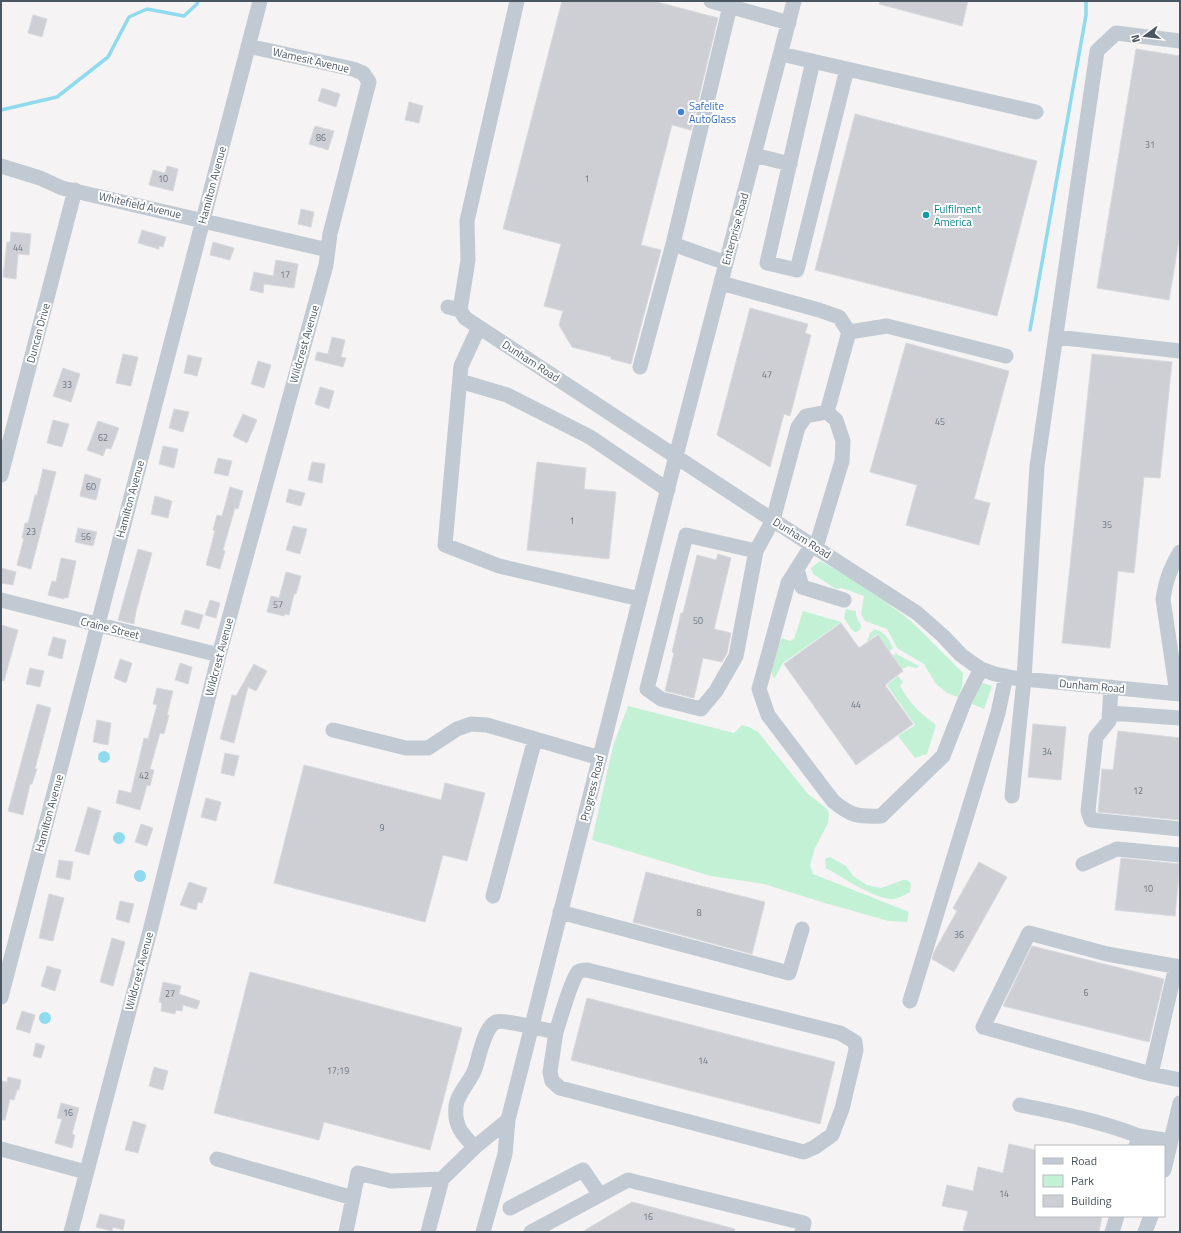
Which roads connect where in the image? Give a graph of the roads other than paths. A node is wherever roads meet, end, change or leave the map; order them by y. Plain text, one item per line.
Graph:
1 (260, 1) edge
2 (517, 1) edge
3 (711, 1) edge
4 (794, 1) edge
5 (730, 6) junction
6 (788, 23) junction
7 (1180, 40) edge
8 (248, 46) junction
9 (780, 54) junction
10 (813, 61) junction
11 (847, 69) junction
12 (369, 82) joint
13 (1036, 112) dead end
14 (754, 155) junction
15 (790, 164) junction
16 (1, 166) edge
17 (75, 190) junction
18 (203, 220) junction
19 (673, 244) junction
20 (328, 250) junction
21 (726, 263) junction
22 (721, 283) junction
23 (479, 327) junction
24 (849, 332) junction
25 (1056, 337) junction
26 (1180, 351) edge
27 (1006, 356) dead end
28 (640, 367) dead end
29 (460, 381) junction
30 (826, 412) junction
31 (676, 456) junction
32 (1, 475) edge
33 (668, 490) junction
34 (773, 520) junction
35 (814, 546) junction
36 (756, 551) junction
37 (1180, 552) edge
38 (797, 569) junction
39 (640, 599) junction
40 (1, 600) edge
41 (844, 600) dead end
42 (98, 624) junction
43 (219, 655) junction
44 (981, 669) junction
45 (1006, 676) junction
46 (1024, 679) junction
47 (1111, 687) junction
48 (1178, 694) edge
49 (1110, 713) junction
50 (1180, 718) edge
51 (333, 730) dead end
52 (535, 739) junction
53 (600, 758) junction
54 (1012, 796) dead end
55 (1180, 829) edge
56 (1180, 855) edge
57 (1083, 864) dead end
58 (493, 896) dead end
59 (560, 912) junction
60 (802, 929) dead end
61 (1178, 966) edge
62 (1, 997) edge
63 (910, 1001) dead end
64 (531, 1028) junction
65 (556, 1032) junction
66 (1151, 1074) junction
67 (1180, 1080) edge
68 (1020, 1105) dead end
69 (1179, 1108) edge
70 (508, 1120) junction
71 (1138, 1141) edge
72 (1171, 1142) junction
73 (475, 1147) junction
74 (1, 1149) edge
75 (217, 1160) dead end
76 (1165, 1166) edge
77 (86, 1172) junction
78 (442, 1179) junction
79 (600, 1196) junction
80 (353, 1198) junction
81 (510, 1208) dead end
82 (1117, 1217) edge
83 (1151, 1217) edge
84 (71, 1232) edge
85 (346, 1232) edge
86 (428, 1232) edge
87 (483, 1232) edge
88 (531, 1232) edge
89 (802, 1232) edge
90 (1112, 1232) edge
91 (1145, 1232) edge

1 - 8 street, Hamilton Avenue
2 - 23 street, Dunham Road
3 - 5 street
4 - 6 street, Enterprise Road
5 - 6 street
5 - 19 street
6 - 9 street, Enterprise Road
7 - 25 street
8 - 12 street, Wamesit Avenue
8 - 18 street, Hamilton Avenue
9 - 10 street
9 - 14 street, Enterprise Road
10 - 11 street
10 - 15 street
11 - 13 street
11 - 15 street
12 - 20 street, Wildcrest Avenue
14 - 15 street
14 - 21 street, Enterprise Road
16 - 17 street, Whitefield Avenue
17 - 18 street, Whitefield Avenue
17 - 32 street, Duncan Drive
18 - 20 street, Whitefield Avenue
18 - 42 street, Hamilton Avenue
19 - 21 street
19 - 28 street
20 - 43 street, Wildcrest Avenue
21 - 22 street, Enterprise Road
22 - 24 street
22 - 31 street, Enterprise Road
23 - 29 street
23 - 31 street, Dunham Road
24 - 27 street
24 - 30 street
25 - 26 street
25 - 46 street
29 - 33 street
29 - 39 street
30 - 34 street
30 - 35 street
31 - 33 street, Progress Road
31 - 34 street, Dunham Road
33 - 39 street, Progress Road
34 - 35 street, Dunham Road
34 - 36 street
35 - 38 street
35 - 44 street, Dunham Road
36 - 36 street
37 - 48 street
38 - 41 street
38 - 44 street
39 - 53 street, Progress Road
40 - 42 street, Craine Street
42 - 43 street, Craine Street
42 - 62 street, Hamilton Avenue
43 - 77 street, Wildcrest Avenue
44 - 45 street, Dunham Road
45 - 46 street, Dunham Road
45 - 63 street
46 - 47 street, Dunham Road
46 - 54 street
47 - 48 street, Dunham Road
47 - 49 street
49 - 50 street
49 - 55 street
51 - 52 street
52 - 53 street
52 - 58 street
53 - 59 street, Progress Road
56 - 57 street
59 - 60 street
59 - 64 street, Progress Road
61 - 66 street
61 - 66 street
64 - 65 street
64 - 70 street, Progress Road
64 - 73 street
65 - 65 street
66 - 67 street
68 - 71 street
69 - 72 street
70 - 73 street
70 - 87 street, Progress Road
71 - 72 street
72 - 76 street
73 - 78 street
74 - 77 street
75 - 80 street
77 - 84 street, Wildcrest Avenue
78 - 80 street
78 - 86 street
79 - 81 street
79 - 88 street
79 - 89 street
80 - 85 street
82 - 90 street
83 - 91 street

